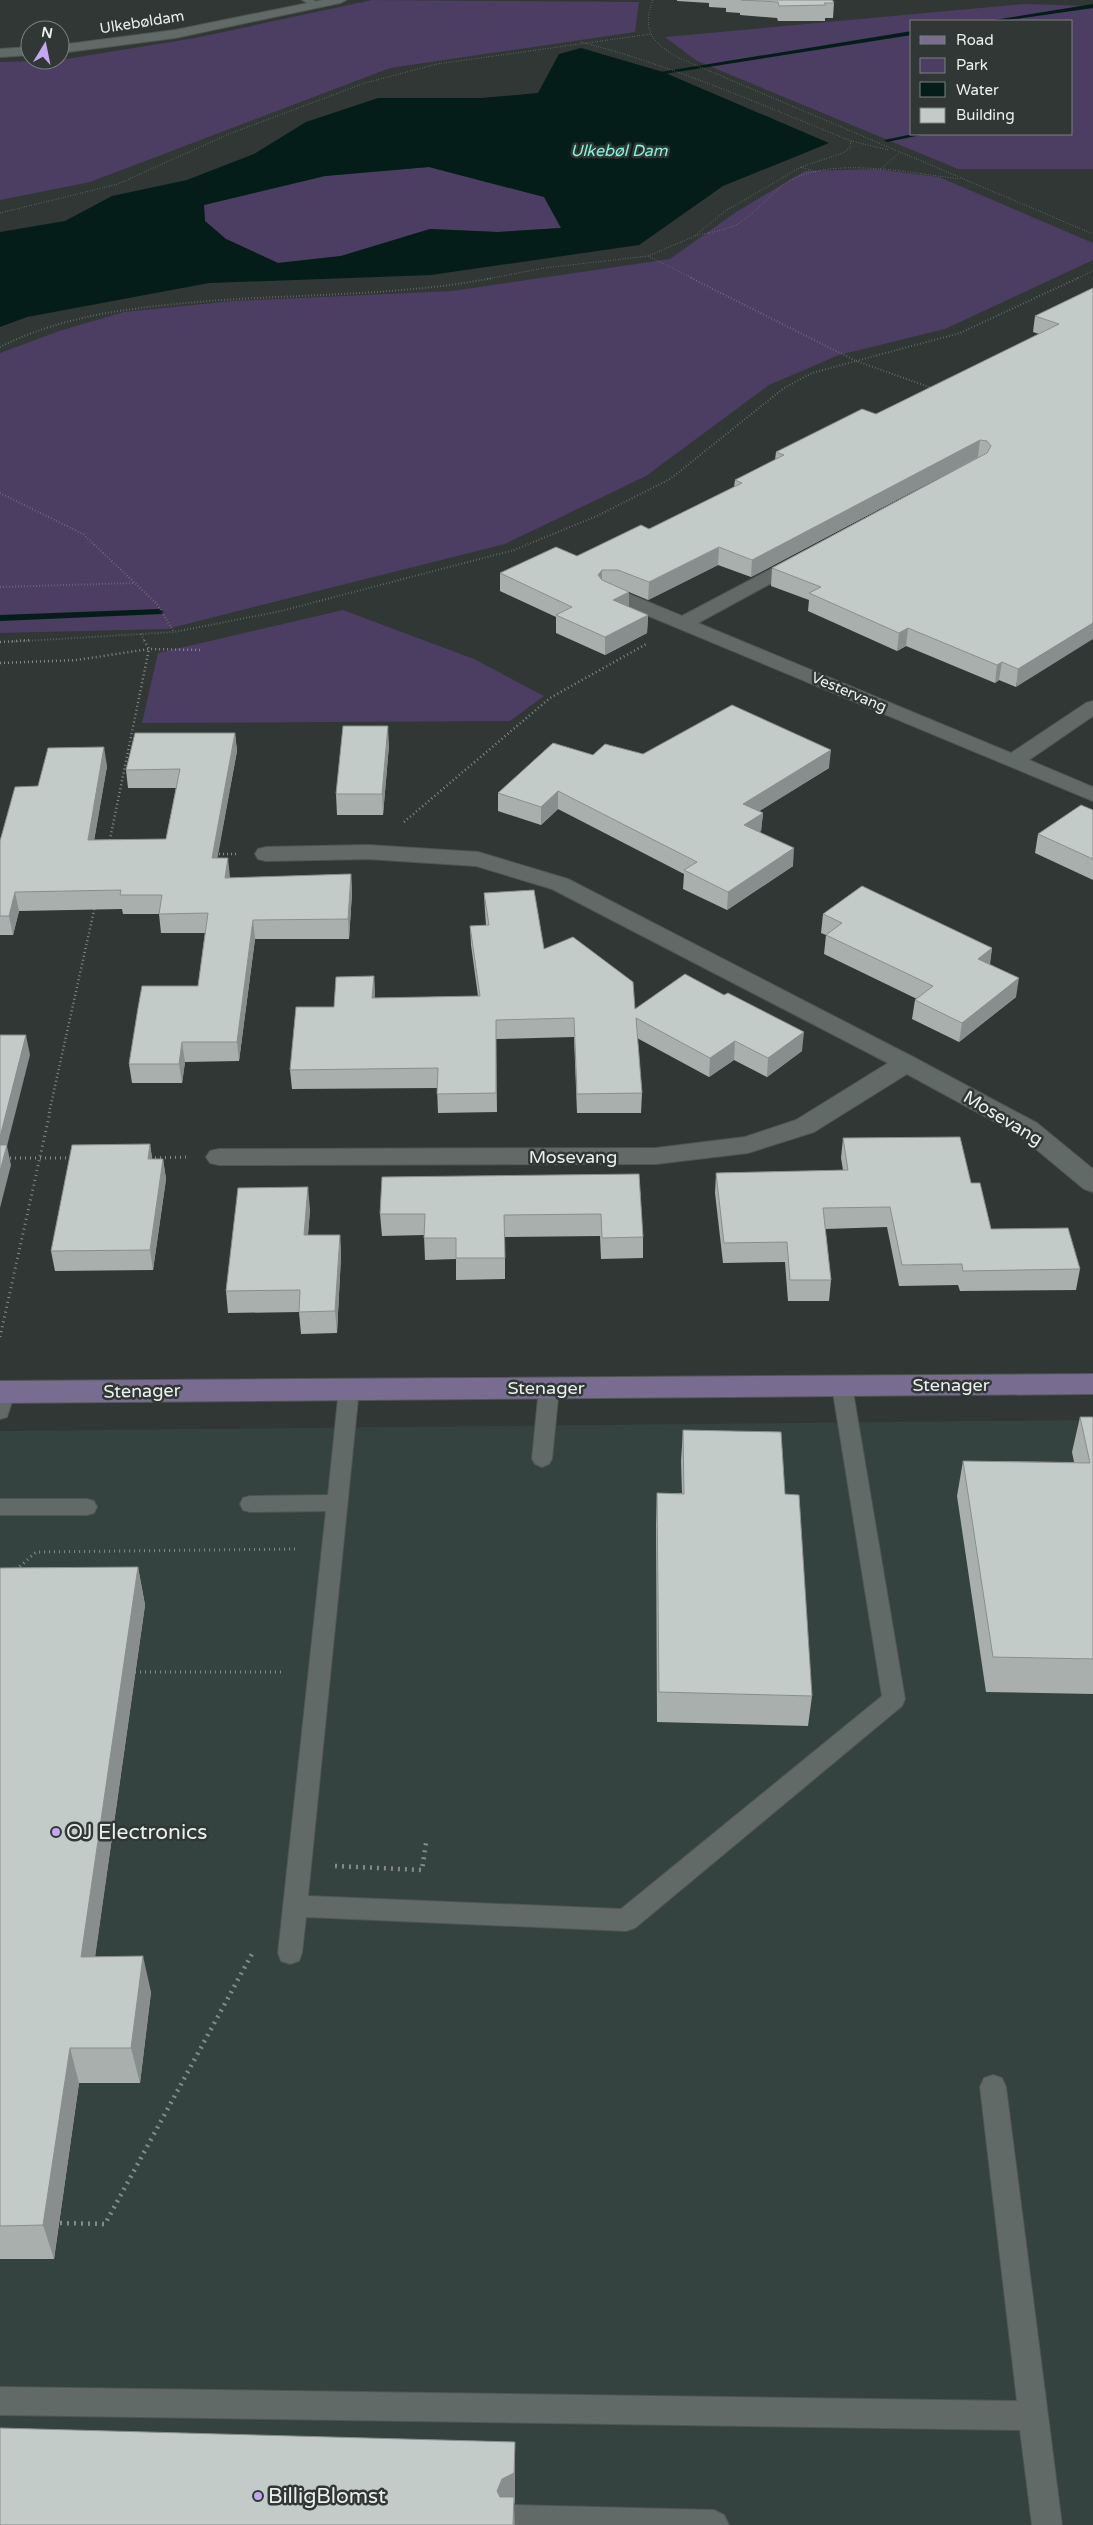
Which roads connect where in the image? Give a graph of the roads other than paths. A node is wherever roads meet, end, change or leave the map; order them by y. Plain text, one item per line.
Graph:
1 (340, 0) edge
2 (312, 2) edge
3 (70, 48) edge
4 (20, 52) edge
5 (0, 53) edge
6 (822, 548) edge
7 (610, 593) edge
8 (683, 623) junction
9 (1093, 707) edge
10 (1014, 761) junction
11 (1093, 795) edge
12 (266, 854) road end
13 (906, 1063) junction
14 (219, 1157) road end
15 (1093, 1183) edge
16 (1093, 1384) edge
17 (842, 1386) junction
18 (550, 1388) junction
19 (349, 1390) junction
20 (2, 1399) edge
21 (542, 1459) dead end
22 (250, 1504) dead end
23 (337, 1504) junction
24 (0, 1507) edge
25 (87, 1507) dead end
26 (296, 1906) junction
27 (290, 1953) dead end
28 (993, 2087) dead end
29 (0, 2401) edge
30 (1033, 2416) junction
31 (515, 2520) edge
32 (714, 2525) edge
33 (1047, 2525) edge

1 - 2 street, Ulkebøldam
2 - 3 street, Ulkebøldam
4 - 5 street
6 - 8 street
7 - 8 street, Vestervang
8 - 10 street, Vestervang
9 - 10 street
10 - 11 street, Vestervang
12 - 13 street, Mosevang
13 - 14 street, Mosevang
13 - 15 street, Mosevang
16 - 17 street, Stenager
17 - 18 street, Stenager
17 - 26 lane
18 - 19 street, Stenager
18 - 21 lane
19 - 20 street, Stenager
19 - 23 lane
22 - 23 lane
23 - 26 lane
24 - 25 lane
26 - 27 lane
28 - 30 lane
29 - 30 lane
30 - 33 lane
31 - 32 lane

